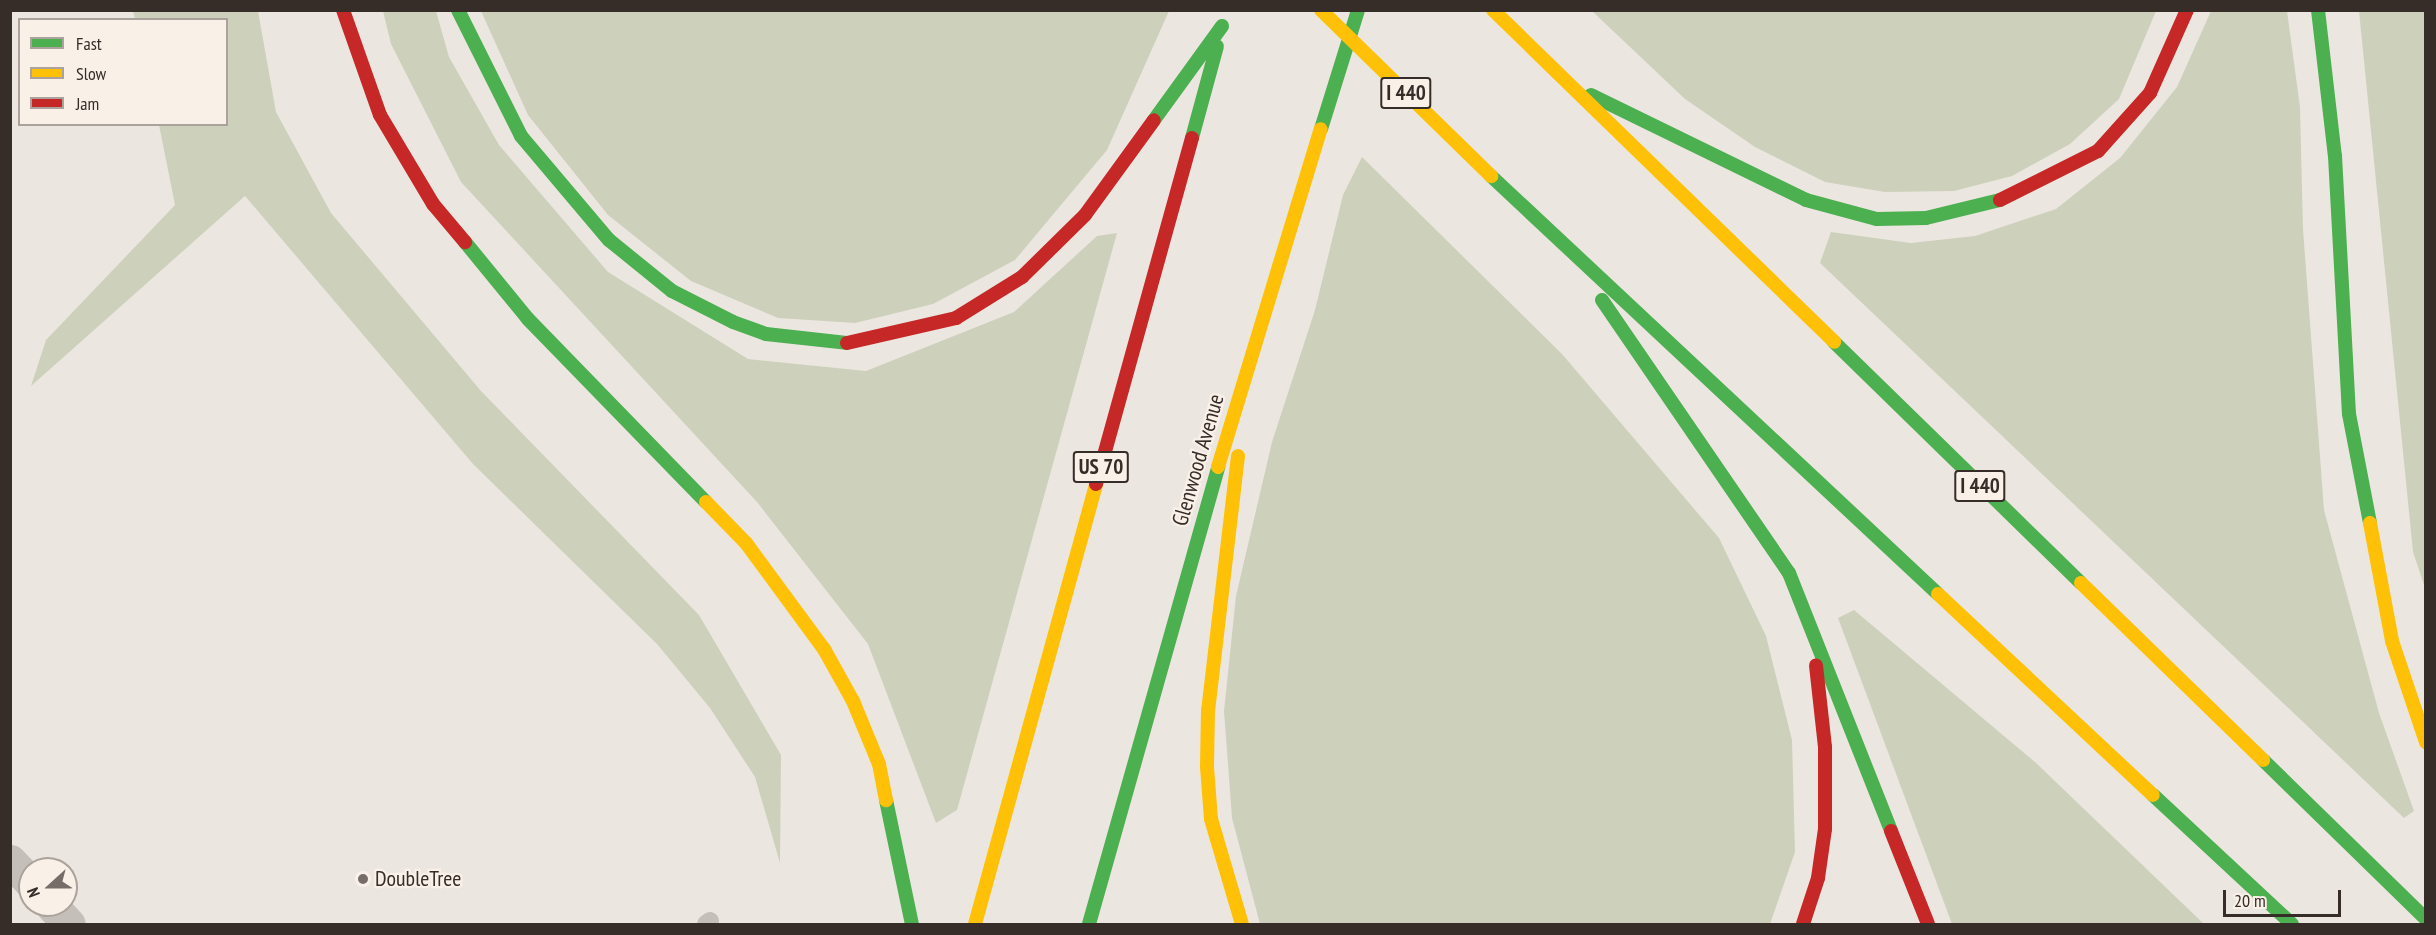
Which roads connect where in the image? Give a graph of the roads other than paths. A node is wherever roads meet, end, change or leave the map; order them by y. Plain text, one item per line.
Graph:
1 (343, 10) edge
2 (458, 10) edge
3 (1228, 10) edge
4 (1321, 10) edge
5 (1358, 10) edge
6 (1493, 10) edge
7 (2187, 10) edge
8 (2318, 10) edge
9 (1222, 26) junction
10 (1564, 82) junction
11 (1564, 246) junction
12 (1249, 356) junction
13 (1811, 618) junction
14 (2426, 742) edge
15 (2426, 919) edge
16 (912, 924) edge
17 (975, 924) edge
18 (1089, 924) edge
19 (1242, 924) edge
20 (1803, 924) edge
21 (1928, 924) edge
22 (2292, 924) edge

1 - 16 highway
2 - 9 highway
3 - 9 highway, US 70
4 - 11 highway, I 440, bridge
5 - 12 highway, Glenwood Avenue
6 - 10 highway, I 440
7 - 10 highway
8 - 14 highway
9 - 17 highway, US 70
10 - 15 highway, I 440
11 - 13 highway
11 - 22 highway, I 440
12 - 18 highway, Glenwood Avenue
12 - 19 highway
13 - 20 highway
13 - 21 highway

